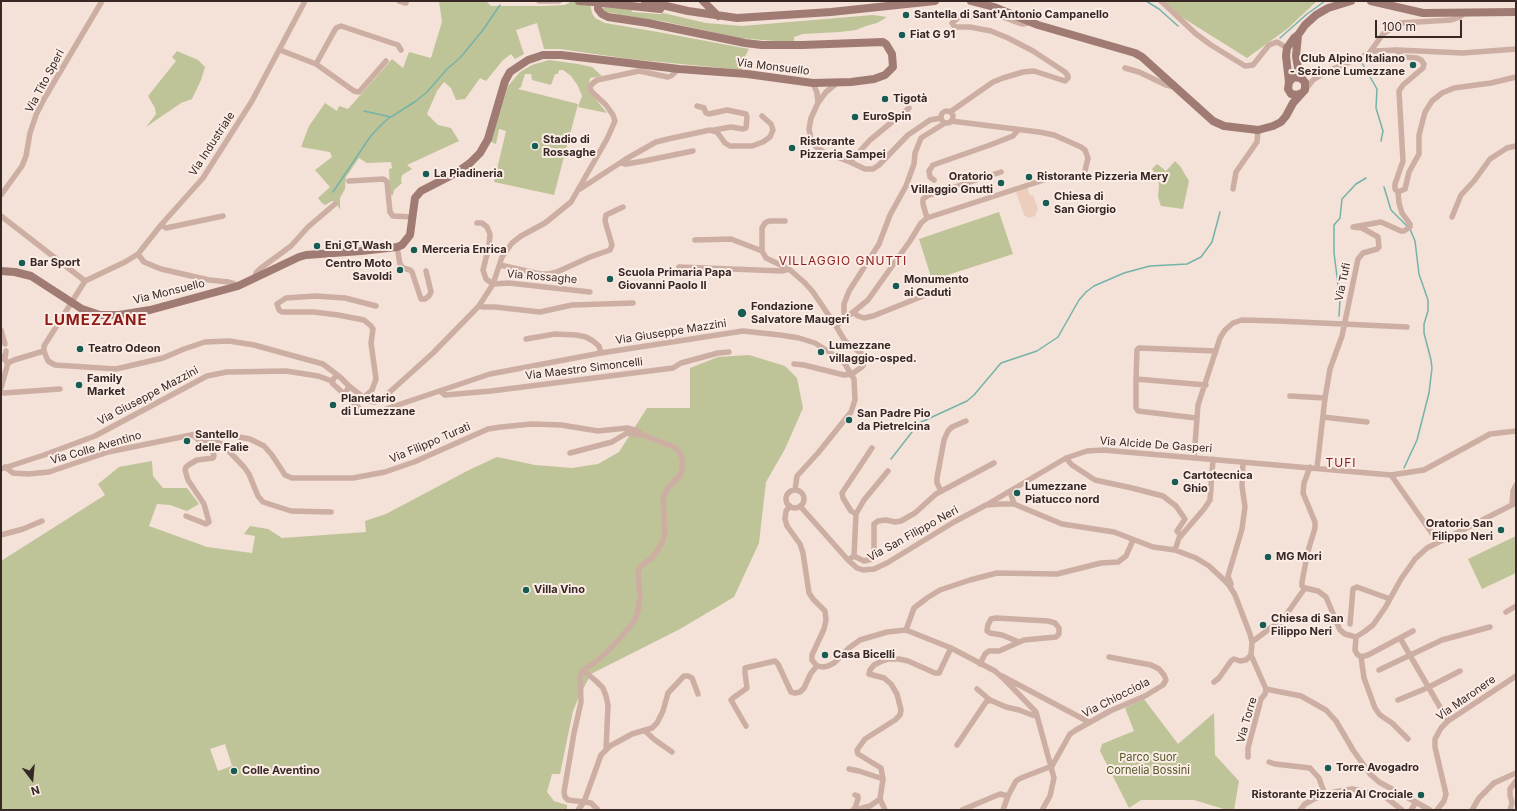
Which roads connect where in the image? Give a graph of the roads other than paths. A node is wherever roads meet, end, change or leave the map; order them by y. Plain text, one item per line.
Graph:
1 (102, 1) edge
2 (305, 1) edge
3 (399, 1) edge
4 (539, 1) edge
5 (559, 1) edge
6 (579, 1) edge
7 (645, 1) edge
8 (935, 1) edge
9 (971, 1) edge
10 (1162, 1) edge
11 (1351, 1) edge
12 (1371, 1) edge
13 (598, 2) edge
14 (704, 2) edge
15 (406, 3) dead end
16 (690, 12) junction
17 (1465, 12) junction
18 (1516, 12) edge
19 (703, 14) junction
20 (718, 16) junction
21 (1031, 22) junction
22 (1298, 36) junction
23 (1287, 48) junction
24 (1516, 49) edge
25 (280, 50) junction
26 (401, 50) dead end
27 (1397, 50) junction
28 (1370, 53) junction
29 (386, 62) dead end
30 (1297, 63) junction
31 (316, 64) junction
32 (1125, 68) dead end
33 (679, 69) junction
34 (1516, 77) edge
35 (1303, 80) junction
36 (1313, 80) junction
37 (1289, 82) junction
38 (813, 83) junction
39 (837, 83) junction
40 (1176, 88) junction
41 (1289, 91) junction
42 (1304, 91) junction
43 (818, 103) junction
44 (1293, 103) junction
45 (697, 106) dead end
46 (909, 108) dead end
47 (950, 112) junction
48 (762, 116) dead end
49 (946, 121) junction
50 (714, 130) junction
51 (1018, 130) junction
52 (1258, 130) junction
53 (1516, 146) edge
54 (693, 151) dead end
55 (621, 162) junction
56 (850, 162) junction
57 (1001, 172) dead end
58 (934, 180) dead end
59 (349, 181) dead end
60 (1233, 189) dead end
61 (578, 191) junction
62 (1398, 192) junction
63 (1, 195) edge
64 (335, 204) dead end
65 (623, 207) dead end
66 (1, 216) edge
67 (223, 216) dead end
68 (413, 217) junction
69 (1452, 217) dead end
70 (927, 218) junction
71 (785, 221) dead end
72 (477, 223) dead end
73 (161, 225) junction
74 (695, 240) dead end
75 (397, 247) junction
76 (762, 251) junction
77 (138, 254) junction
78 (500, 265) junction
79 (679, 267) dead end
80 (789, 269) junction
81 (1, 271) edge
82 (426, 271) dead end
83 (255, 278) junction
84 (209, 280) junction
85 (85, 281) junction
86 (219, 281) junction
87 (493, 284) junction
88 (238, 286) junction
89 (224, 290) junction
90 (938, 290) dead end
91 (590, 292) dead end
92 (212, 293) junction
93 (72, 303) junction
94 (633, 303) dead end
95 (376, 306) dead end
96 (479, 306) junction
97 (853, 312) junction
98 (846, 317) junction
99 (1345, 324) junction
100 (836, 326) junction
101 (1407, 327) dead end
102 (1, 330) edge
103 (526, 339) dead end
104 (5, 344) dead end
105 (6, 351) dead end
106 (44, 351) junction
107 (729, 352) dead end
108 (1216, 352) junction
109 (601, 353) junction
110 (5, 359) edge
111 (794, 364) dead end
112 (852, 374) junction
113 (335, 379) junction
114 (1136, 379) junction
115 (1206, 385) junction
116 (1, 388) edge
117 (60, 389) dead end
118 (347, 390) junction
119 (440, 391) junction
120 (1, 392) edge
121 (1290, 396) dead end
122 (363, 398) junction
123 (1324, 398) junction
124 (1323, 416) junction
125 (1196, 418) junction
126 (966, 421) dead end
127 (1367, 422) dead end
128 (1516, 431) edge
129 (641, 434) junction
130 (193, 435) junction
131 (872, 448) dead end
132 (570, 453) dead end
133 (1194, 457) junction
134 (1066, 458) junction
135 (1213, 459) junction
136 (1243, 462) junction
137 (994, 463) dead end
138 (1310, 467) junction
139 (3, 468) edge
140 (1317, 468) junction
141 (888, 471) dead end
142 (1391, 475) junction
143 (1516, 485) edge
144 (796, 490) junction
145 (1010, 490) junction
146 (941, 491) junction
147 (1014, 504) junction
148 (1514, 504) edge
149 (986, 505) junction
150 (790, 506) junction
151 (800, 506) junction
152 (331, 512) dead end
153 (856, 514) junction
154 (186, 516) dead end
155 (42, 521) dead end
156 (1, 535) edge
157 (1181, 536) junction
158 (1133, 540) junction
159 (1438, 542) junction
160 (1175, 550) junction
161 (854, 556) junction
162 (848, 560) junction
163 (1305, 588) junction
164 (1233, 591) junction
165 (1390, 599) junction
166 (1516, 606) edge
167 (1506, 612) dead end
168 (1350, 624) dead end
169 (1490, 627) dead end
170 (906, 630) junction
171 (1413, 631) dead end
172 (1356, 637) junction
173 (1400, 638) junction
174 (1019, 642) junction
175 (1252, 642) junction
176 (951, 648) junction
177 (1251, 655) junction
178 (1409, 655) junction
179 (1109, 657) dead end
180 (1361, 657) junction
181 (980, 664) junction
182 (817, 666) junction
183 (583, 670) junction
184 (1379, 670) dead end
185 (1460, 671) dead end
186 (998, 674) junction
187 (1516, 676) edge
188 (1214, 682) dead end
189 (1427, 688) junction
190 (977, 689) dead end
191 (1266, 689) junction
192 (698, 694) dead end
193 (990, 700) junction
194 (1398, 700) dead end
195 (1037, 716) junction
196 (1448, 721) junction
197 (1089, 723) junction
198 (746, 726) dead end
199 (645, 731) junction
200 (1408, 739) dead end
201 (957, 745) dead end
202 (606, 750) junction
203 (672, 752) dead end
204 (1248, 757) dead end
205 (1269, 762) dead end
206 (1052, 766) junction
207 (849, 769) dead end
208 (1516, 773) edge
209 (883, 779) junction
210 (1516, 781) edge
211 (855, 795) dead end
212 (1325, 795) junction
213 (1008, 796) junction
214 (880, 799) junction
215 (584, 802) junction
216 (1416, 802) junction
217 (854, 809) edge
218 (578, 810) edge
219 (598, 810) edge
220 (885, 810) edge
221 (962, 810) edge
222 (1003, 810) edge
223 (1042, 810) edge
224 (1300, 810) edge
225 (1402, 810) edge
226 (1411, 810) edge
227 (1430, 810) edge
228 (1437, 810) edge
229 (1472, 810) edge
230 (1510, 810) edge

1 - 63 street, Via Tito Speri
2 - 25 street, Via Industriale
3 - 15 street
4 - 5 street
6 - 13 main road
7 - 16 main road
8 - 20 main road
9 - 21 main road
10 - 23 street
11 - 22 main road
12 - 17 main road
13 - 16 main road
13 - 39 main road, Via Monsuello
14 - 19 main road
14 - 20 main road
16 - 19 main road
17 - 18 main road
17 - 28 street
19 - 20 main road
21 - 40 main road
21 - 47 street
22 - 23 main road
22 - 30 main road
23 - 30 main road
23 - 37 main road
24 - 27 street
25 - 31 street
25 - 73 street, Via Industriale
26 - 31 street
27 - 28 street
27 - 62 street
28 - 36 street
29 - 31 street
30 - 35 main road
32 - 40 street
33 - 38 main road, Via Monsuello
33 - 61 street, Via Rossaghe
33 - 68 main road, Via Monsuello
34 - 62 street
35 - 36 street
35 - 37 main road
35 - 42 main road
36 - 42 street
37 - 41 main road
38 - 39 main road, Via Monsuello
38 - 43 street
39 - 43 street
40 - 52 main road
41 - 42 main road
41 - 44 main road
42 - 44 main road
43 - 56 street
44 - 52 main road
45 - 50 street
46 - 56 street
47 - 49 street
47 - 49 street
48 - 50 street
49 - 51 street
49 - 56 street
49 - 98 street
50 - 55 street
51 - 58 street
51 - 70 street
52 - 60 street
53 - 69 street
54 - 55 street
55 - 61 street
57 - 70 street
59 - 68 street
61 - 78 street, Via Rossaghe
62 - 99 street, Via Tufi
64 - 83 street, Via Monsuello
65 - 78 street
66 - 85 street
67 - 73 street
68 - 75 main road, Via Monsuello
70 - 97 street
71 - 76 street
72 - 87 street
73 - 77 street, Via Industriale
74 - 76 street
75 - 82 street
75 - 83 main road, Via Monsuello
76 - 80 street
77 - 84 street
77 - 85 street, Via Industriale
78 - 87 street, Via Rossaghe
79 - 80 street
80 - 100 street
81 - 93 main road, Via Monsuello
83 - 88 main road, Via Monsuello
84 - 86 street
84 - 92 street
85 - 93 street
86 - 88 street
86 - 89 street
87 - 91 street, Via Rossaghe
87 - 96 street, Via Rossaghe
88 - 89 main road, Via Monsuello
89 - 92 main road, Via Monsuello
90 - 97 street
92 - 93 main road, Via Monsuello
93 - 106 street
94 - 96 street
95 - 122 street
96 - 122 street, Via Rossaghe
97 - 98 street
98 - 100 street
99 - 101 street
99 - 108 street
99 - 123 street, Via Tufi
100 - 112 street
102 - 104 street
103 - 109 street, Via Giuseppe Mazzini
105 - 110 street
106 - 110 street
106 - 113 street
107 - 119 street, Via Maestro Simoncelli
108 - 114 street
108 - 115 street
109 - 112 street, Via Giuseppe Mazzini
109 - 119 street, Via Giuseppe Mazzini
110 - 116 street
111 - 112 street
112 - 144 street
113 - 118 street, Via Giuseppe Mazzini
113 - 118 street, Via Giuseppe Mazzini
113 - 139 street, Via Giuseppe Mazzini
114 - 115 street
114 - 125 street
115 - 125 street
117 - 120 street
118 - 119 street, Via Giuseppe Mazzini
118 - 122 street
121 - 123 street
123 - 124 street, Via Tufi
124 - 127 street
124 - 140 street, Via Tufi
125 - 133 street
126 - 146 street
128 - 142 street, Via Alcide De Gasperi
129 - 130 street, Via Filippo Turati
129 - 132 street, Via Filippo Turati
129 - 183 street, Via Filippo Turati
130 - 139 street, Via Colle Aventino
130 - 152 street, Via Colle Aventino
130 - 154 street
131 - 153 street
133 - 134 street, Via Alcide De Gasperi
133 - 135 street, Via Alcide De Gasperi
134 - 145 street, Via Alcide De Gasperi
134 - 157 street
135 - 136 street, Via Alcide De Gasperi
135 - 157 street
136 - 138 street, Via Alcide De Gasperi
136 - 164 street
137 - 146 street
138 - 140 street, Via Alcide De Gasperi
138 - 163 street
140 - 142 street, Via Alcide De Gasperi
141 - 153 street
142 - 159 street
143 - 148 street
144 - 150 street
144 - 151 street, Via San Filippo Neri
145 - 147 street
145 - 149 street, Via Alcide De Gasperi
146 - 161 street
147 - 149 street, Via San Filippo Neri
147 - 158 street, Via San Filippo Neri
148 - 159 street
149 - 162 street, Via San Filippo Neri
150 - 151 street
150 - 182 street
151 - 162 street, Via San Filippo Neri
153 - 161 street
155 - 156 street
157 - 160 street
158 - 160 street, Via San Filippo Neri
158 - 170 street
159 - 165 street
160 - 164 street, Via San Filippo Neri
161 - 162 street
163 - 172 street
163 - 175 street
164 - 175 street, Via San Filippo Neri
165 - 168 street
165 - 172 street
166 - 167 street
169 - 178 street
170 - 176 street
170 - 182 street
171 - 173 street
172 - 180 street
173 - 178 street
173 - 180 street
174 - 174 street
174 - 181 street
175 - 177 street, Via San Filippo Neri
176 - 181 street
176 - 209 street
177 - 188 street
177 - 191 street
178 - 184 street
178 - 189 street
179 - 197 street, Via Chiocciola
180 - 200 street
181 - 186 street
182 - 198 street
183 - 202 street
183 - 215 street
185 - 189 street
186 - 195 street
186 - 197 street
187 - 196 street, Via Maronere
189 - 194 street
189 - 196 street
190 - 193 street
191 - 204 street, Via Torre
191 - 216 street
192 - 199 street
193 - 195 street
193 - 201 street
195 - 206 street
196 - 228 street, Via Maronere
197 - 206 street, Via Chiocciola
199 - 202 street
199 - 203 street
202 - 215 street
205 - 212 street
206 - 213 street
206 - 223 street
207 - 209 street
208 - 229 street
209 - 214 street
210 - 230 street
211 - 217 street
212 - 224 street
212 - 225 street
213 - 221 street
213 - 222 street
214 - 217 street
214 - 220 street
215 - 218 street
215 - 219 street
216 - 226 street
216 - 227 street

